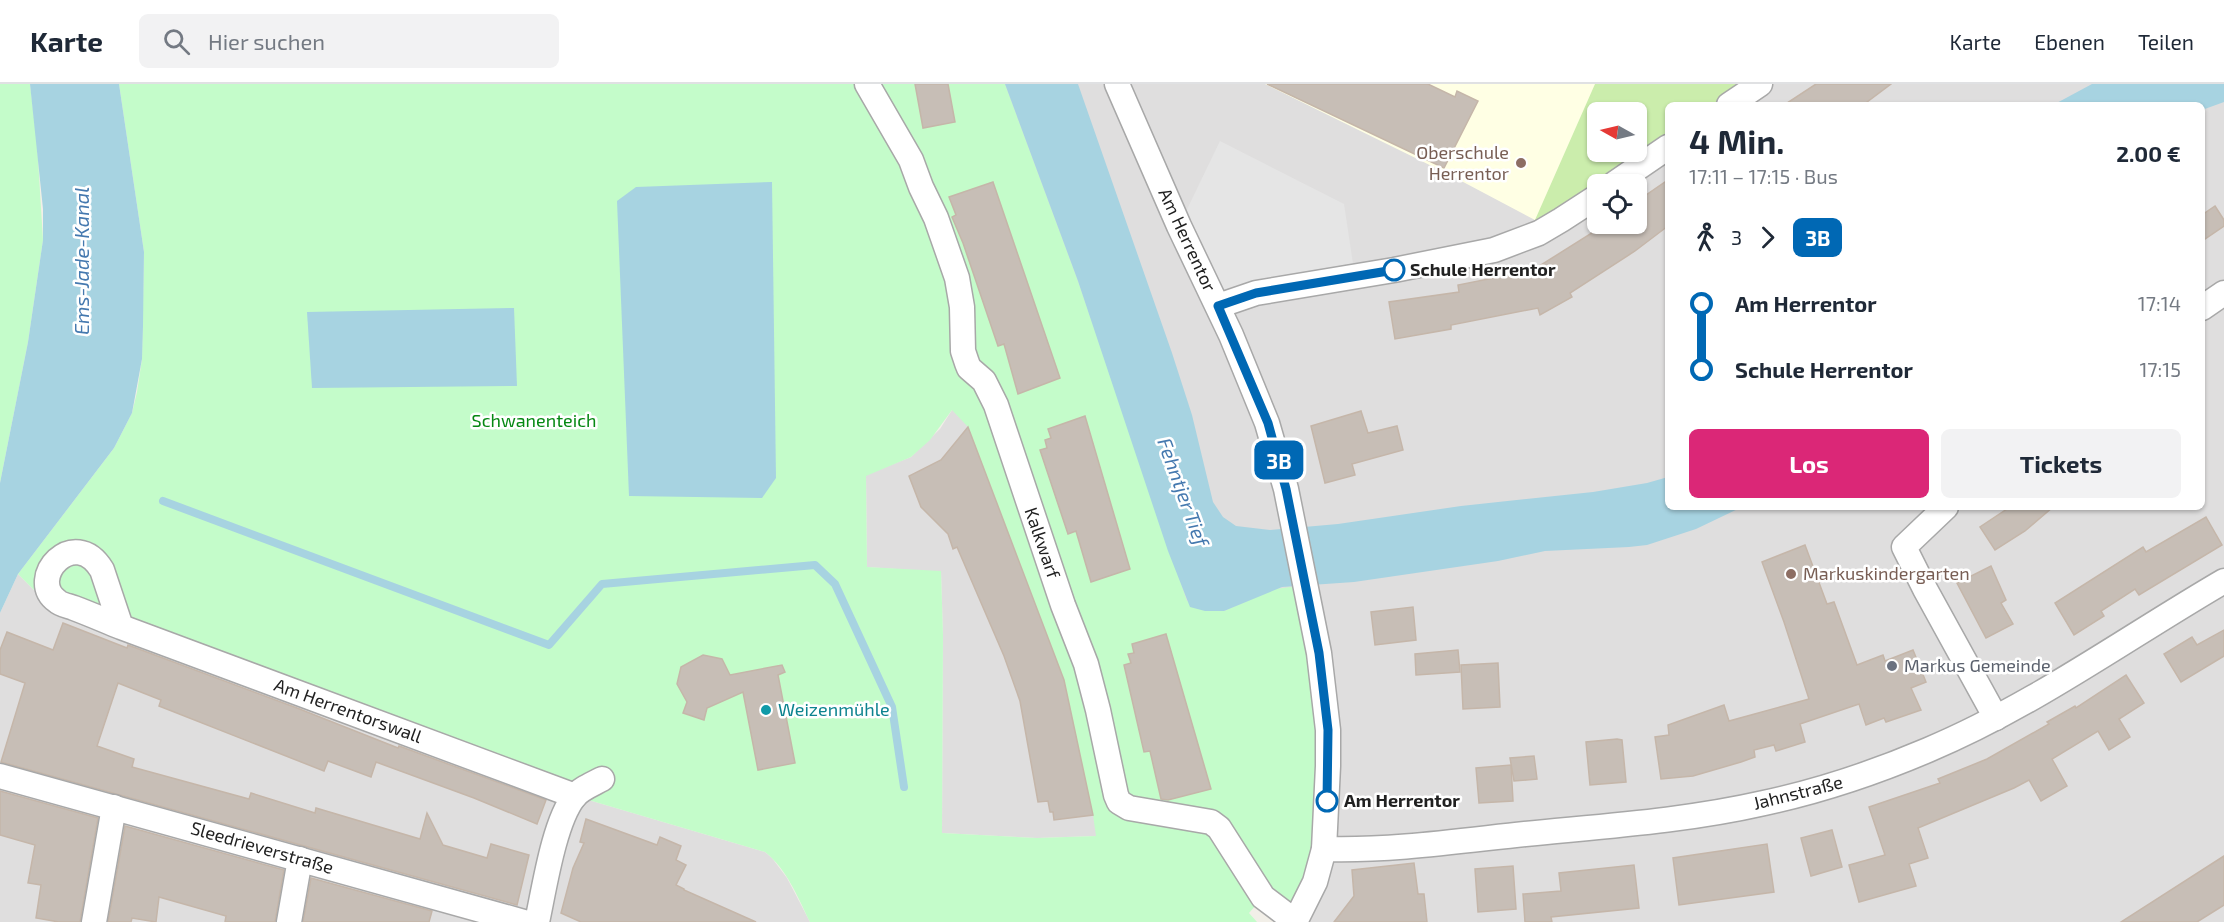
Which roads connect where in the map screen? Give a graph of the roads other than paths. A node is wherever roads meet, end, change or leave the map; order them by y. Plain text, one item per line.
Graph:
1 (867, 84) edge
2 (1116, 84) edge
3 (1760, 84) edge
4 (1733, 102) edge
5 (1665, 149) edge
6 (1629, 174) edge
7 (1587, 203) edge
8 (2224, 293) edge
9 (1218, 306) junction
10 (2205, 306) edge
11 (1943, 510) edge
12 (2224, 581) edge
13 (122, 627) dead end
14 (1996, 718) junction
15 (0, 776) edge
16 (602, 779) dead end
17 (575, 796) junction
18 (114, 807) junction
19 (1324, 849) junction
20 (300, 859) junction
21 (94, 922) edge
22 (289, 922) edge
23 (524, 922) edge
24 (537, 922) edge
25 (1296, 922) edge

1 - 25 street, Kalkwarf
2 - 9 street, Am Herrentor
3 - 4 street
5 - 6 street
7 - 9 street
8 - 10 street
9 - 19 street, Am Herrentor
11 - 14 street
12 - 14 street, Jahnstraße
13 - 17 street, Am Herrentorswall
14 - 19 street, Jahnstraße
15 - 18 street, Sleedrieverstraße
16 - 17 street
17 - 24 street
18 - 20 street, Sleedrieverstraße
18 - 21 street
19 - 25 street, Am Herrentor
20 - 22 street
20 - 23 street, Sleedrieverstraße

